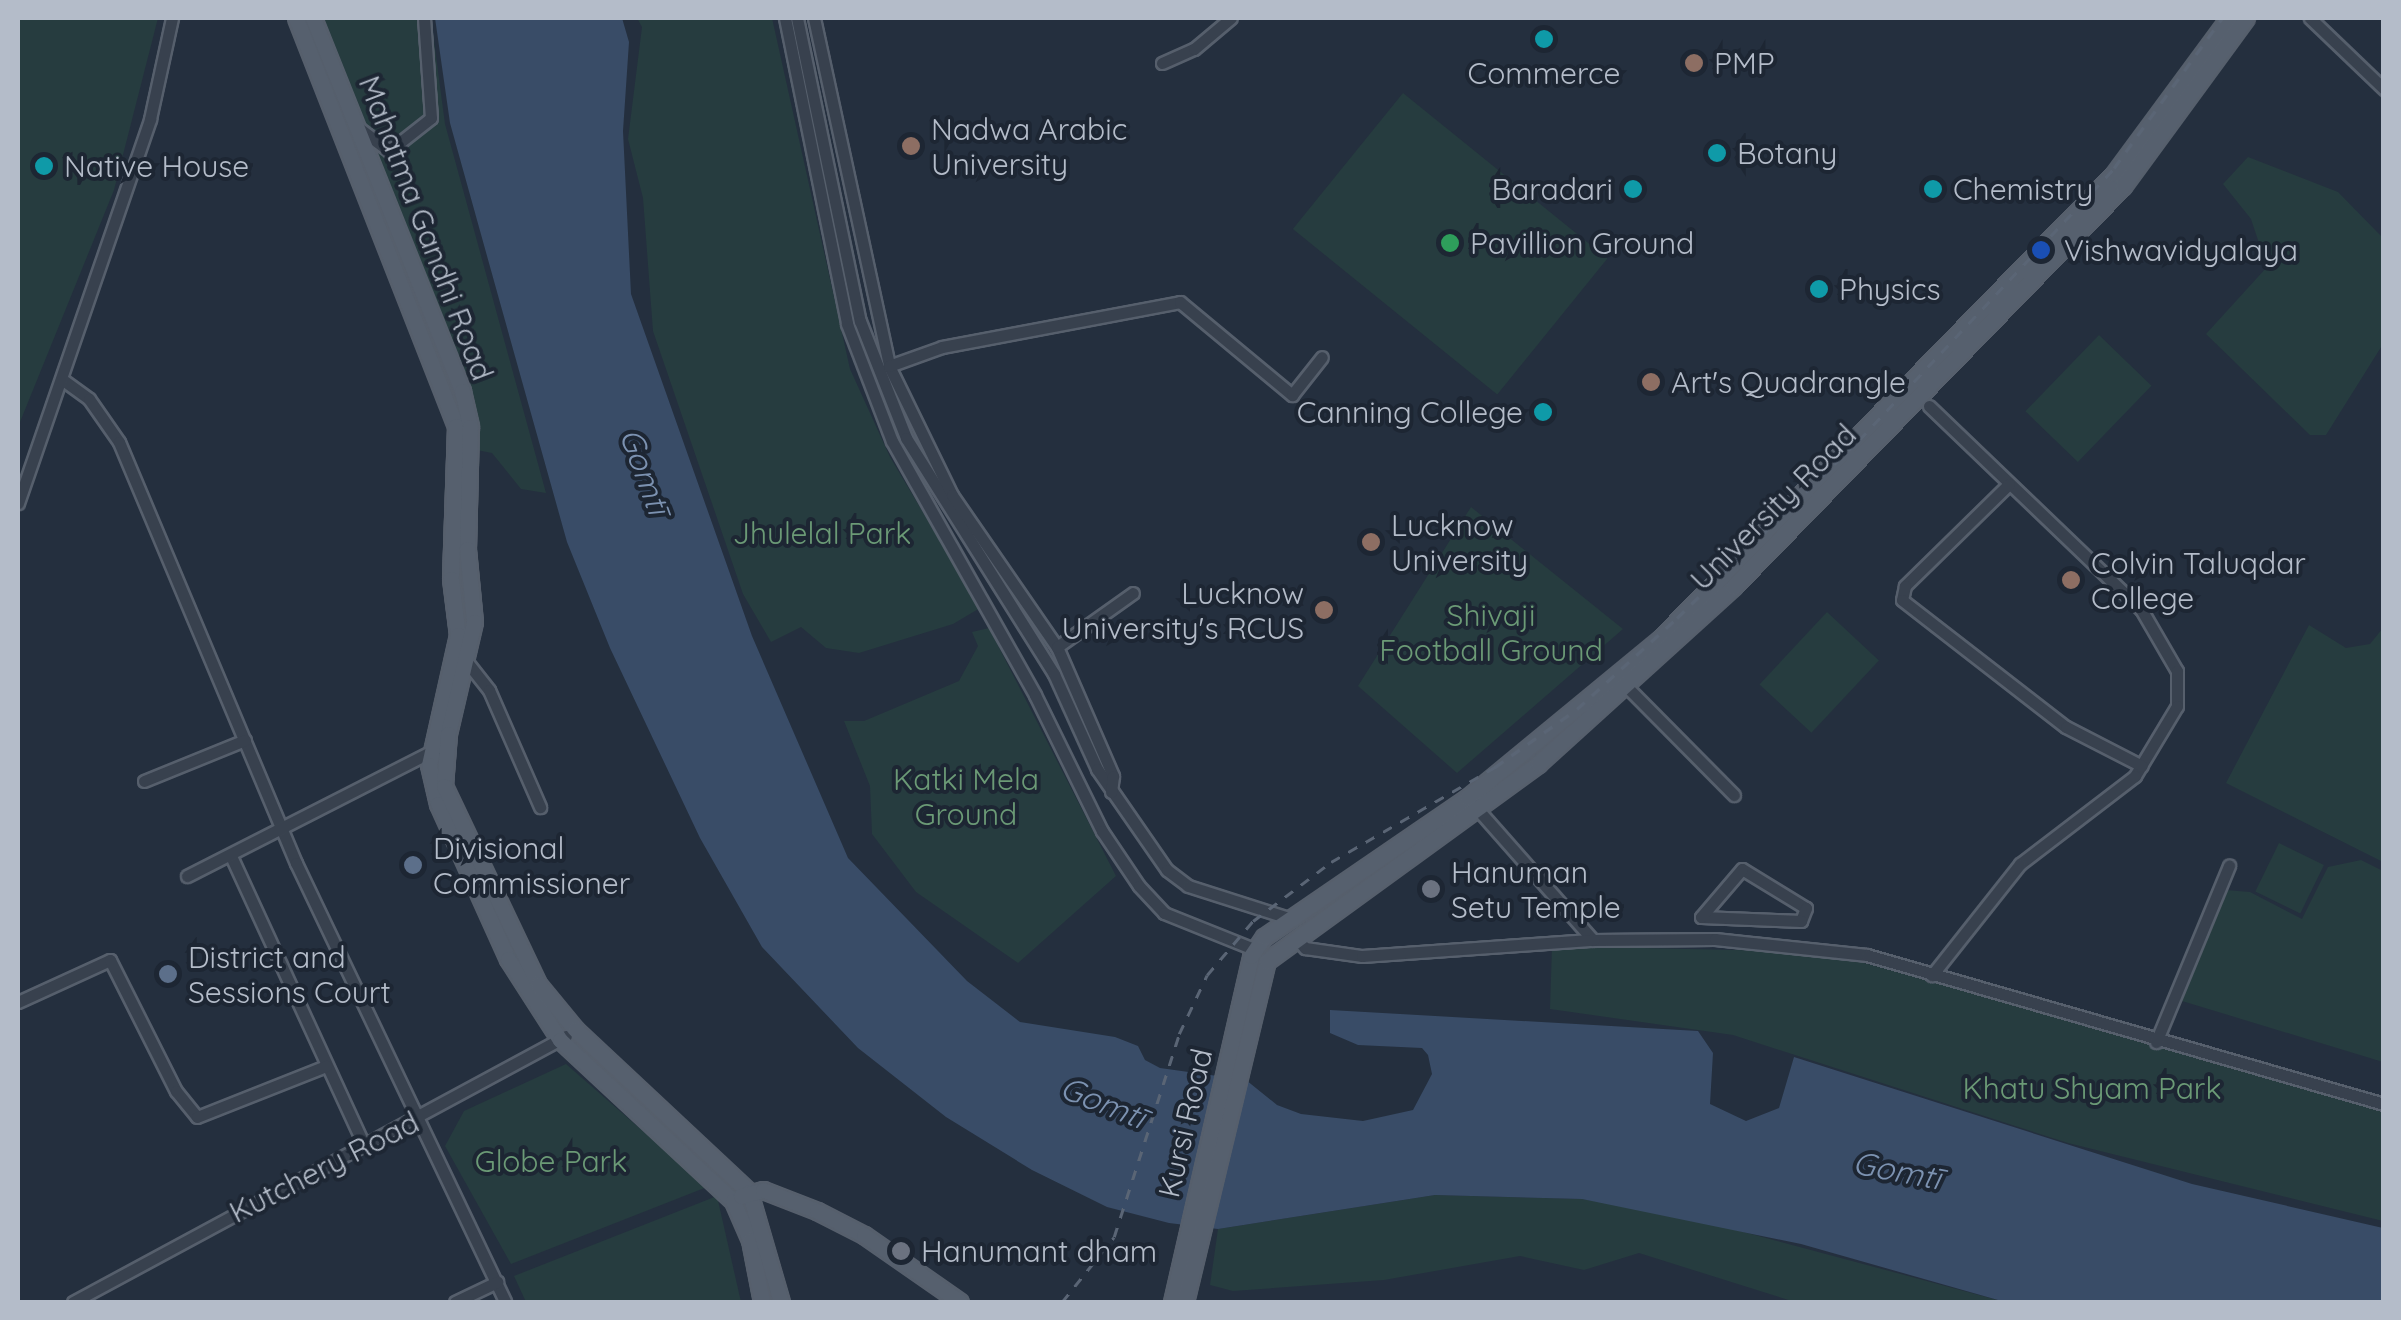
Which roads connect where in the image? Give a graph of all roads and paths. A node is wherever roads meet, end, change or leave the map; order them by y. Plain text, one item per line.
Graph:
1 (172, 18) edge
2 (296, 18) edge
3 (313, 18) edge
4 (424, 18) edge
5 (785, 18) edge
6 (797, 18) edge
7 (814, 18) edge
8 (1231, 18) edge
9 (2228, 18) edge
10 (2246, 18) edge
11 (2310, 18) edge
12 (1162, 63) dead end
13 (2384, 88) edge
14 (356, 126) junction
15 (1322, 358) dead end
16 (889, 366) junction
17 (63, 380) junction
18 (1928, 406) dead end
19 (2009, 484) junction
20 (18, 502) edge
21 (1133, 593) dead end
22 (1664, 644) junction
23 (1057, 648) junction
24 (462, 657) junction
25 (1627, 688) junction
26 (245, 740) junction
27 (439, 749) junction
28 (2142, 766) junction
29 (144, 781) dead end
30 (1111, 792) junction
31 (1734, 795) dead end
32 (1467, 798) junction
33 (540, 807) dead end
34 (1479, 810) junction
35 (281, 826) junction
36 (231, 856) junction
37 (2229, 866) dead end
38 (186, 876) dead end
39 (477, 877) junction
40 (1288, 918) junction
41 (1750, 920) junction
42 (1298, 940) junction
43 (1593, 940) junction
44 (1748, 941) junction
45 (1257, 956) junction
46 (1932, 974) junction
47 (18, 1002) edge
48 (575, 1029) junction
49 (560, 1040) junction
50 (2156, 1042) junction
51 (326, 1066) junction
52 (2384, 1104) edge
53 (417, 1120) junction
54 (365, 1146) junction
55 (750, 1192) junction
56 (734, 1201) junction
57 (1185, 1279) junction
58 (497, 1282) junction
59 (73, 1302) edge
60 (455, 1302) edge
61 (505, 1302) edge
62 (762, 1302) edge
63 (781, 1302) edge
64 (960, 1302) edge
65 (1172, 1302) edge
66 (1185, 1302) edge

1 - 17 street
2 - 24 main road, Mahatma Gandhi Road
3 - 14 main road, Mahatma Gandhi Road
4 - 14 street
5 - 45 street
6 - 30 street
7 - 16 street
8 - 12 street
9 - 22 main road, University Road
10 - 22 main road, University Road
11 - 13 street
14 - 24 main road, Mahatma Gandhi Road
15 - 16 street
16 - 23 street
17 - 20 street
17 - 26 street
18 - 19 street
19 - 28 street
19 - 28 street
21 - 23 street
22 - 25 main road, University Road
22 - 32 main road, University Road
23 - 30 street
24 - 27 main road, Mahatma Gandhi Road
24 - 33 street
25 - 31 street
25 - 34 main road, University Road
26 - 29 street
26 - 35 street
27 - 35 street
27 - 39 main road, Mahatma Gandhi Road
28 - 46 street
30 - 40 street
32 - 34 street
32 - 40 main road, University Road
34 - 42 main road, University Road
34 - 43 street
35 - 36 street
35 - 53 street
36 - 38 street
36 - 51 street
37 - 50 street
39 - 48 main road, Mahatma Gandhi Road
39 - 49 main road, Mahatma Gandhi Road
40 - 45 main road, University Road
41 - 41 street
41 - 44 street
42 - 43 street
42 - 45 main road, University Road
43 - 44 street
44 - 46 street
45 - 57 main road, Kursi Road
46 - 50 street
47 - 51 street
48 - 49 street, Kutchery Road
48 - 55 main road, Mahatma Gandhi Road
49 - 53 street, Kutchery Road
49 - 56 main road, Mahatma Gandhi Road
50 - 52 street
51 - 54 street
53 - 54 street, Kutchery Road
53 - 58 street
54 - 59 street, Kutchery Road
55 - 56 main road
55 - 63 main road
55 - 64 main road
56 - 62 main road, Mahatma Gandhi Road
57 - 65 main road, Kursi Road
57 - 66 main road, Kursi Road
58 - 60 street
58 - 61 street

